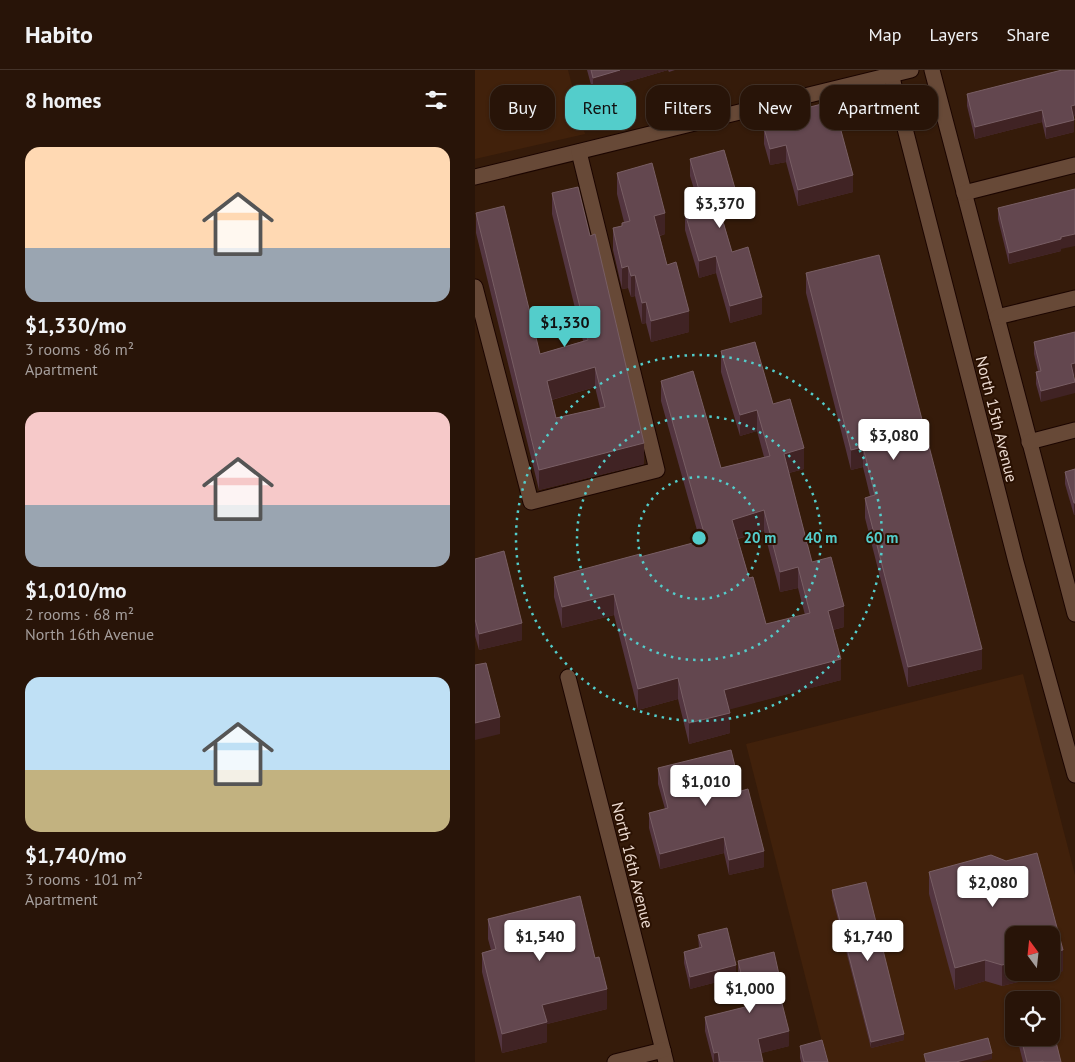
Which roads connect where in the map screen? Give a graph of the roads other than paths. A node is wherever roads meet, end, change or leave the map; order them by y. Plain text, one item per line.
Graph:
1 (911, 70) edge
2 (932, 70) edge
3 (891, 72) edge
4 (579, 152) junction
5 (1075, 165) edge
6 (475, 177) edge
7 (964, 193) junction
8 (475, 287) edge
9 (1075, 298) edge
10 (997, 318) junction
11 (1075, 430) edge
12 (1029, 442) junction
13 (1068, 562) edge
14 (1075, 614) edge
15 (568, 677) dead end
16 (1075, 775) edge
17 (665, 1056) edge
18 (615, 1062) edge

1 - 3 street
2 - 7 street, North 15th Avenue
3 - 4 street
3 - 16 street, North 15th Avenue
4 - 6 street
4 - 8 street
5 - 7 street
7 - 10 street, North 15th Avenue
9 - 10 street
10 - 12 street, North 15th Avenue
11 - 12 street
12 - 13 street, North 15th Avenue
13 - 14 street, North 15th Avenue
15 - 17 street, North 16th Avenue
17 - 18 street

